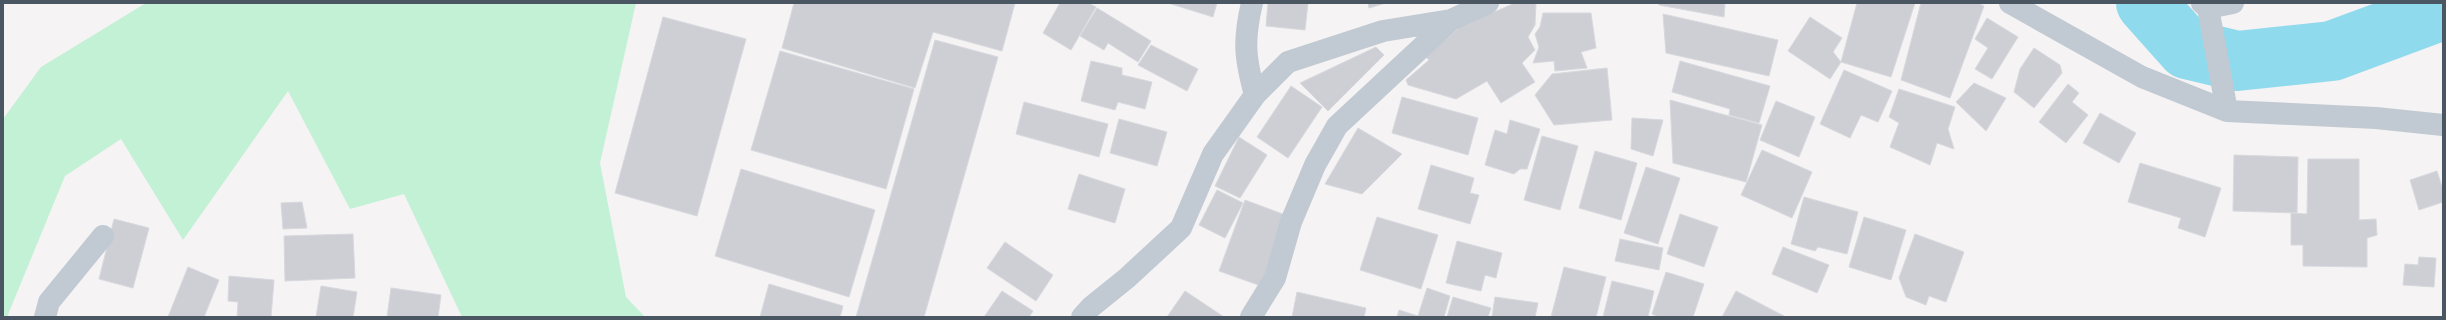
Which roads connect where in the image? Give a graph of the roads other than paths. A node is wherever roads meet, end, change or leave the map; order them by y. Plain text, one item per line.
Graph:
1 (1252, 3) edge
2 (1488, 3) edge
3 (2010, 3) edge
4 (2233, 3) edge
5 (2205, 5) edge
6 (1451, 20) junction
7 (1256, 95) junction
8 (2227, 111) junction
9 (2443, 125) edge
10 (103, 236) dead end
11 (44, 317) edge
12 (1082, 317) edge
13 (1251, 317) edge

1 - 7 street
2 - 6 street
3 - 8 street
4 - 5 street
5 - 8 street
6 - 7 street
6 - 13 street
7 - 12 street
8 - 9 street
10 - 11 street

